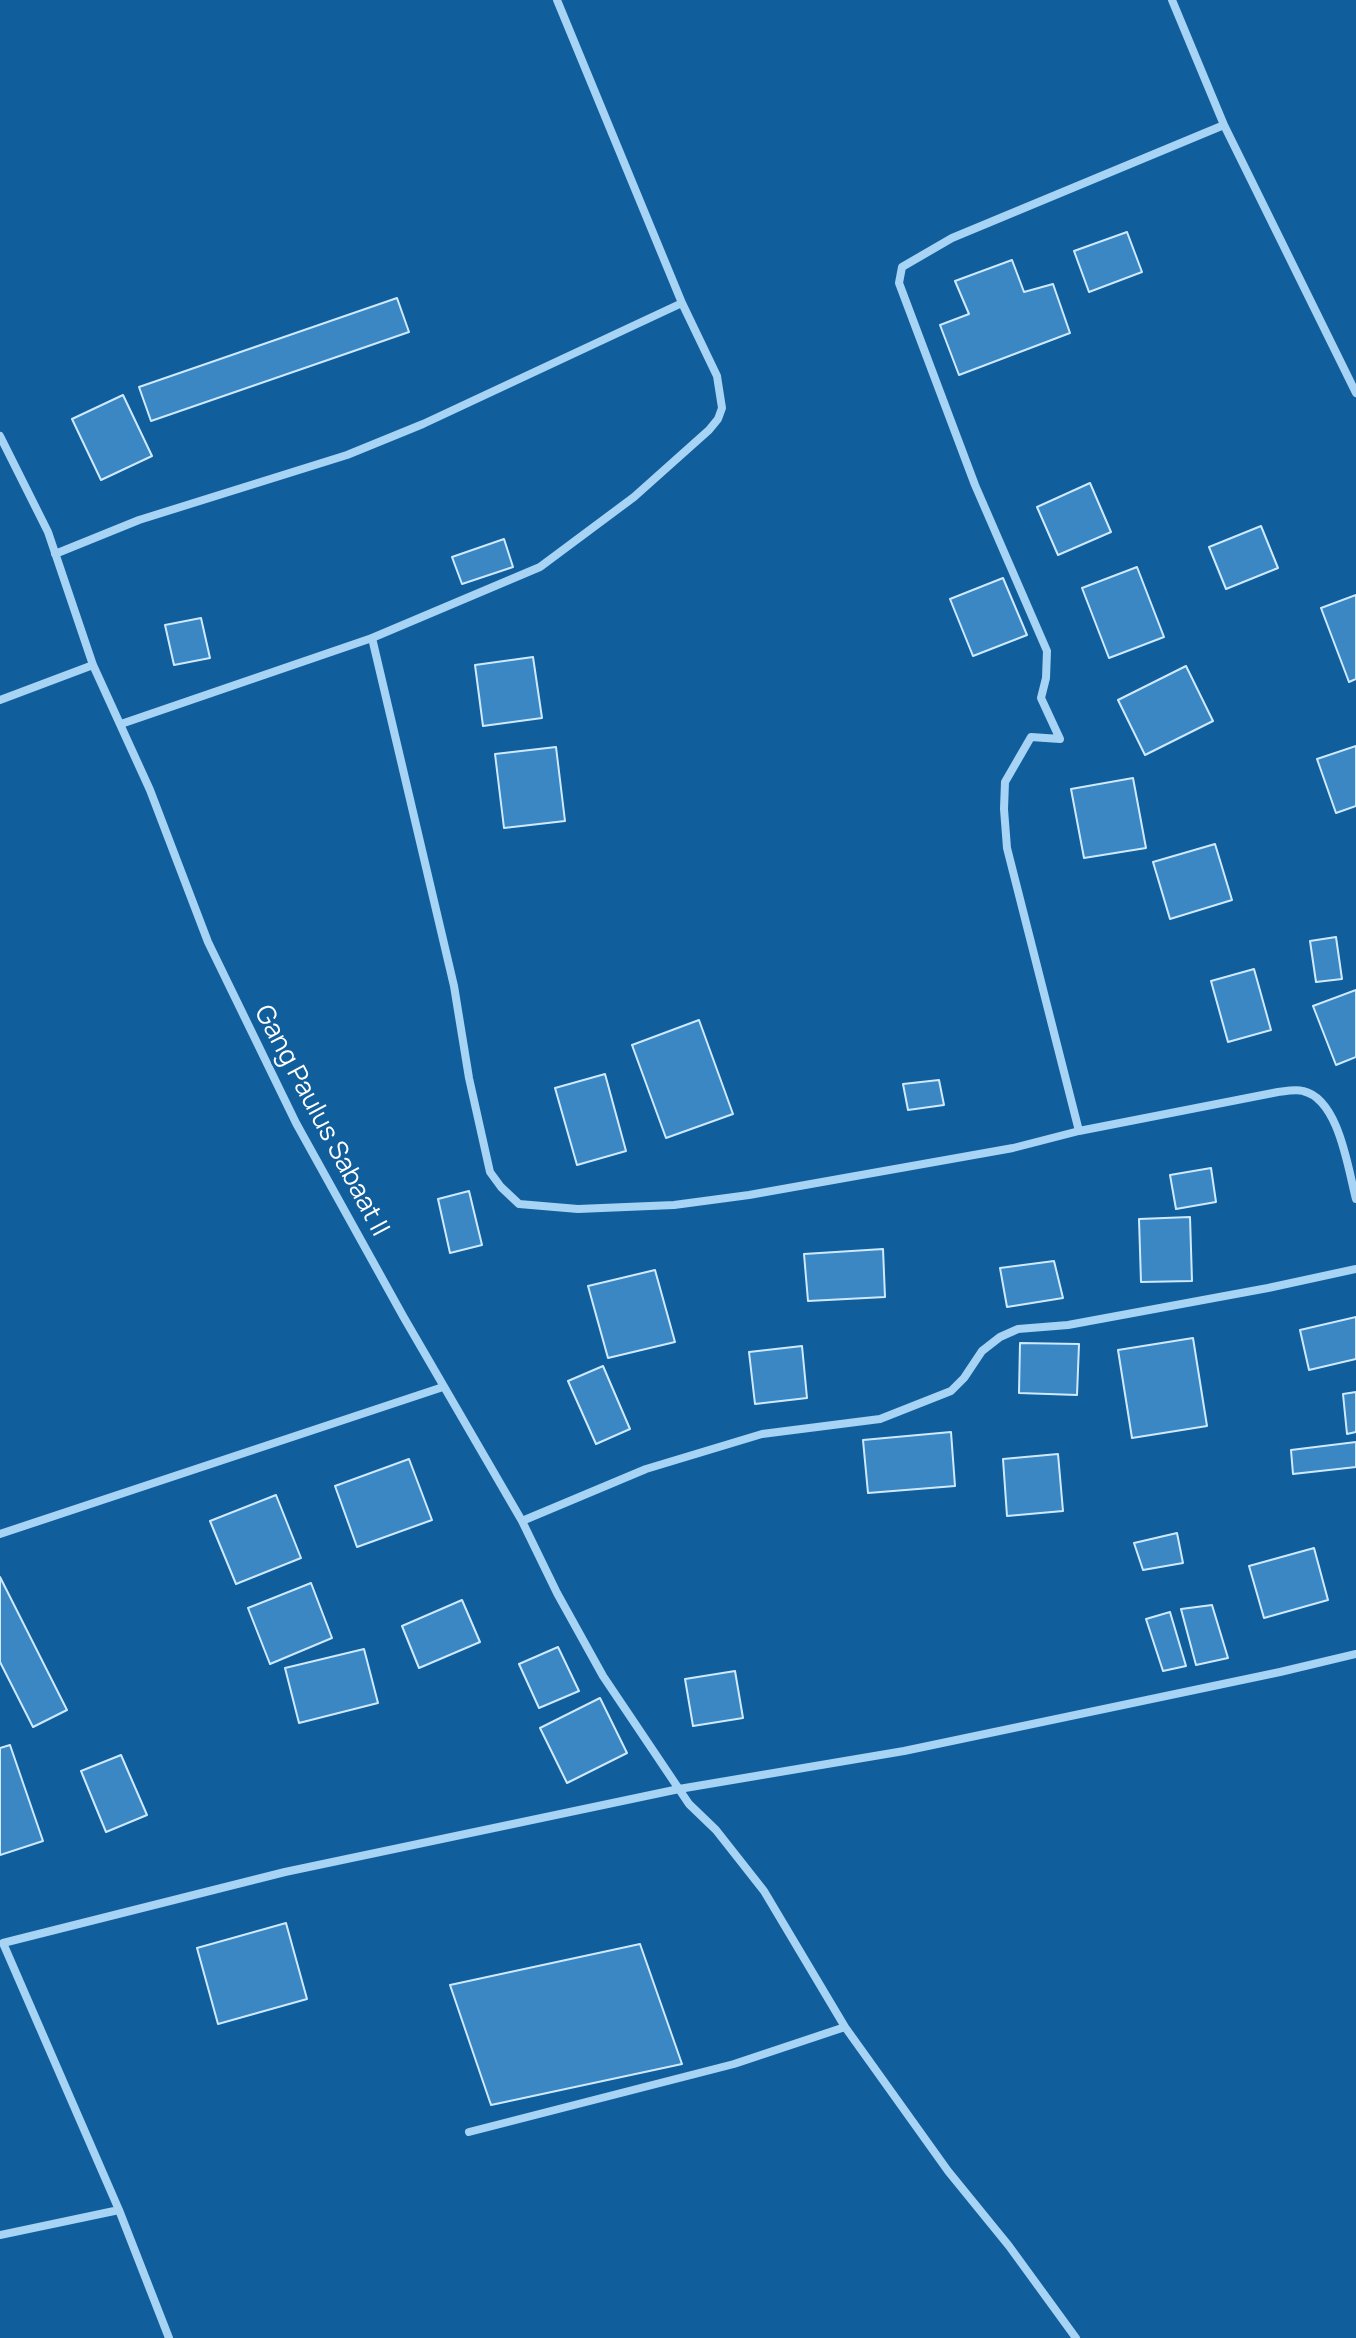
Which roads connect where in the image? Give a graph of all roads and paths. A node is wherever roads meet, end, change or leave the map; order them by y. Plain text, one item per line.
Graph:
1 (557, 0) edge
2 (1172, 0) edge
3 (1224, 125) junction
4 (682, 303) junction
5 (1356, 393) edge
6 (0, 436) edge
7 (55, 554) junction
8 (372, 638) junction
9 (93, 665) junction
10 (0, 700) edge
11 (121, 724) junction
12 (1079, 1131) junction
13 (1356, 1199) edge
14 (1356, 1269) edge
15 (443, 1387) junction
16 (522, 1521) junction
17 (0, 1534) edge
18 (1356, 1654) edge
19 (679, 1789) junction
20 (1, 1941) edge
21 (845, 2027) junction
22 (469, 2132) dead end
23 (119, 2210) junction
24 (0, 2235) edge
25 (169, 2338) edge
26 (1076, 2338) edge

1 - 4 street
2 - 3 street
3 - 5 street
3 - 12 street
4 - 7 street
4 - 8 street
6 - 7 street, Gang Paulus Sabaat II
7 - 9 street, Gang Paulus Sabaat II
8 - 11 street
8 - 12 street
9 - 10 street
9 - 11 street, Gang Paulus Sabaat II
11 - 15 street, Gang Paulus Sabaat II
12 - 13 street
14 - 16 street
15 - 16 street, Gang Paulus Sabaat II
15 - 17 street
16 - 19 street, Gang Paulus Sabaat II
18 - 19 street
19 - 20 street
19 - 21 street, Gang Paulus Sabaat II
20 - 23 street
21 - 22 street
21 - 26 street, Gang Paulus Sabaat II
23 - 24 street
23 - 25 street

